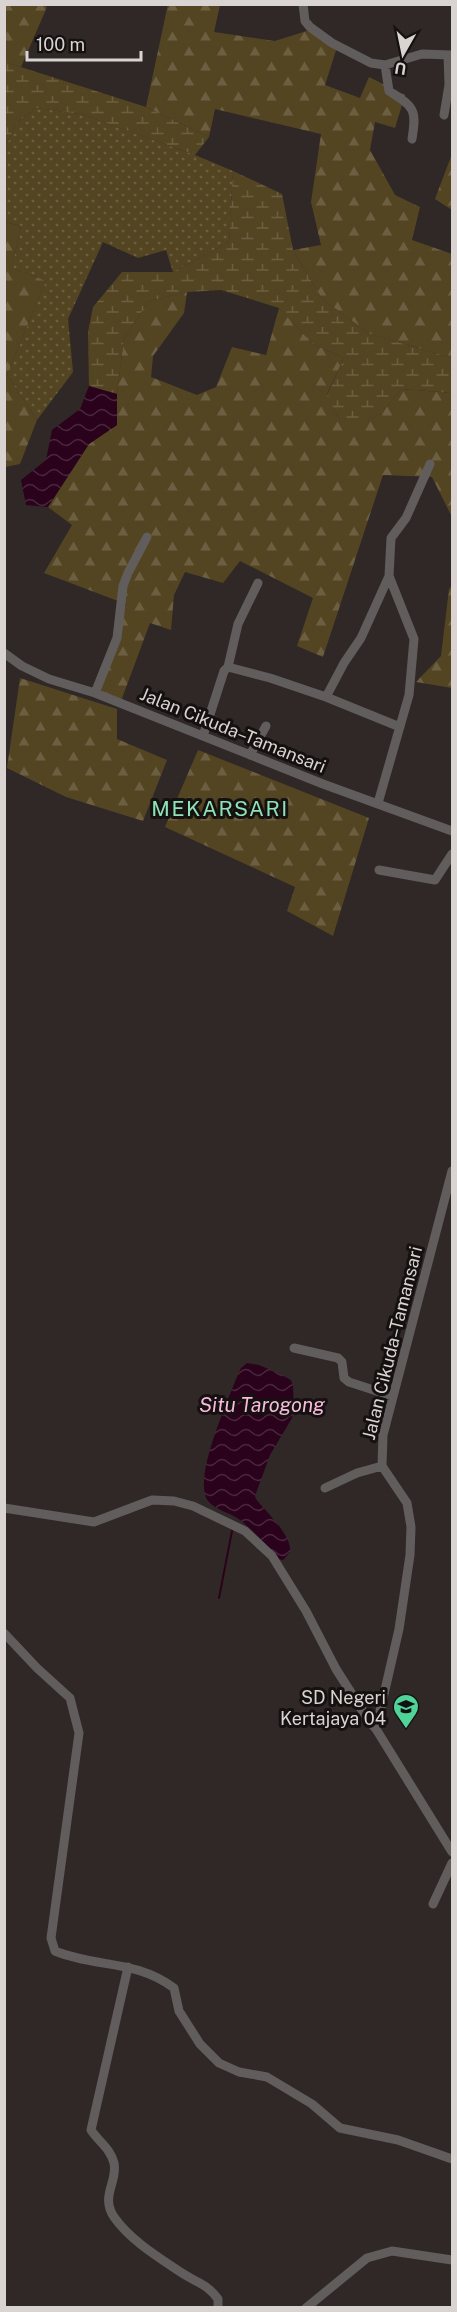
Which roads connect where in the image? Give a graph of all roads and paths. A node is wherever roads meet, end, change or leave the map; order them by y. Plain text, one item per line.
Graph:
1 (303, 4) edge
2 (450, 55) edge
3 (385, 65) junction
4 (444, 115) dead end
5 (412, 139) dead end
6 (430, 464) dead end
7 (147, 537) dead end
8 (388, 576) junction
9 (258, 584) dead end
10 (4, 653) edge
11 (228, 668) junction
12 (96, 693) junction
13 (326, 697) junction
14 (266, 726) dead end
15 (400, 727) junction
16 (203, 736) junction
17 (250, 755) junction
18 (378, 803) junction
19 (453, 831) edge
20 (453, 854) edge
21 (378, 870) dead end
22 (453, 1171) edge
23 (294, 1348) dead end
24 (392, 1396) junction
25 (382, 1466) junction
26 (325, 1488) dead end
27 (4, 1508) edge
28 (4, 1633) edge
29 (376, 1729) junction
30 (453, 1852) edge
31 (453, 1863) edge
32 (433, 1904) dead end
33 (128, 1967) junction
34 (453, 2159) edge
35 (453, 2260) edge
36 (218, 2307) edge
37 (306, 2307) edge

1 - 3 street
2 - 3 street
2 - 4 street
3 - 5 street
6 - 8 street
7 - 12 street
8 - 13 street
8 - 15 street
9 - 11 street
10 - 12 street, Jalan Cikuda–Tamansari
11 - 13 street
11 - 16 street
12 - 16 street, Jalan Cikuda–Tamansari
13 - 15 street
14 - 17 street
15 - 18 street
16 - 17 street, Jalan Cikuda–Tamansari
17 - 18 street, Jalan Cikuda–Tamansari
18 - 19 street, Jalan Cikuda–Tamansari
20 - 21 street
22 - 24 street, Jalan Cikuda–Tamansari
23 - 24 street
24 - 25 street, Jalan Cikuda–Tamansari
25 - 26 street
25 - 29 street, Jalan Cikuda–Tamansari
27 - 29 street
28 - 33 street
29 - 30 street
31 - 32 street
33 - 34 street
33 - 36 street
35 - 37 street

